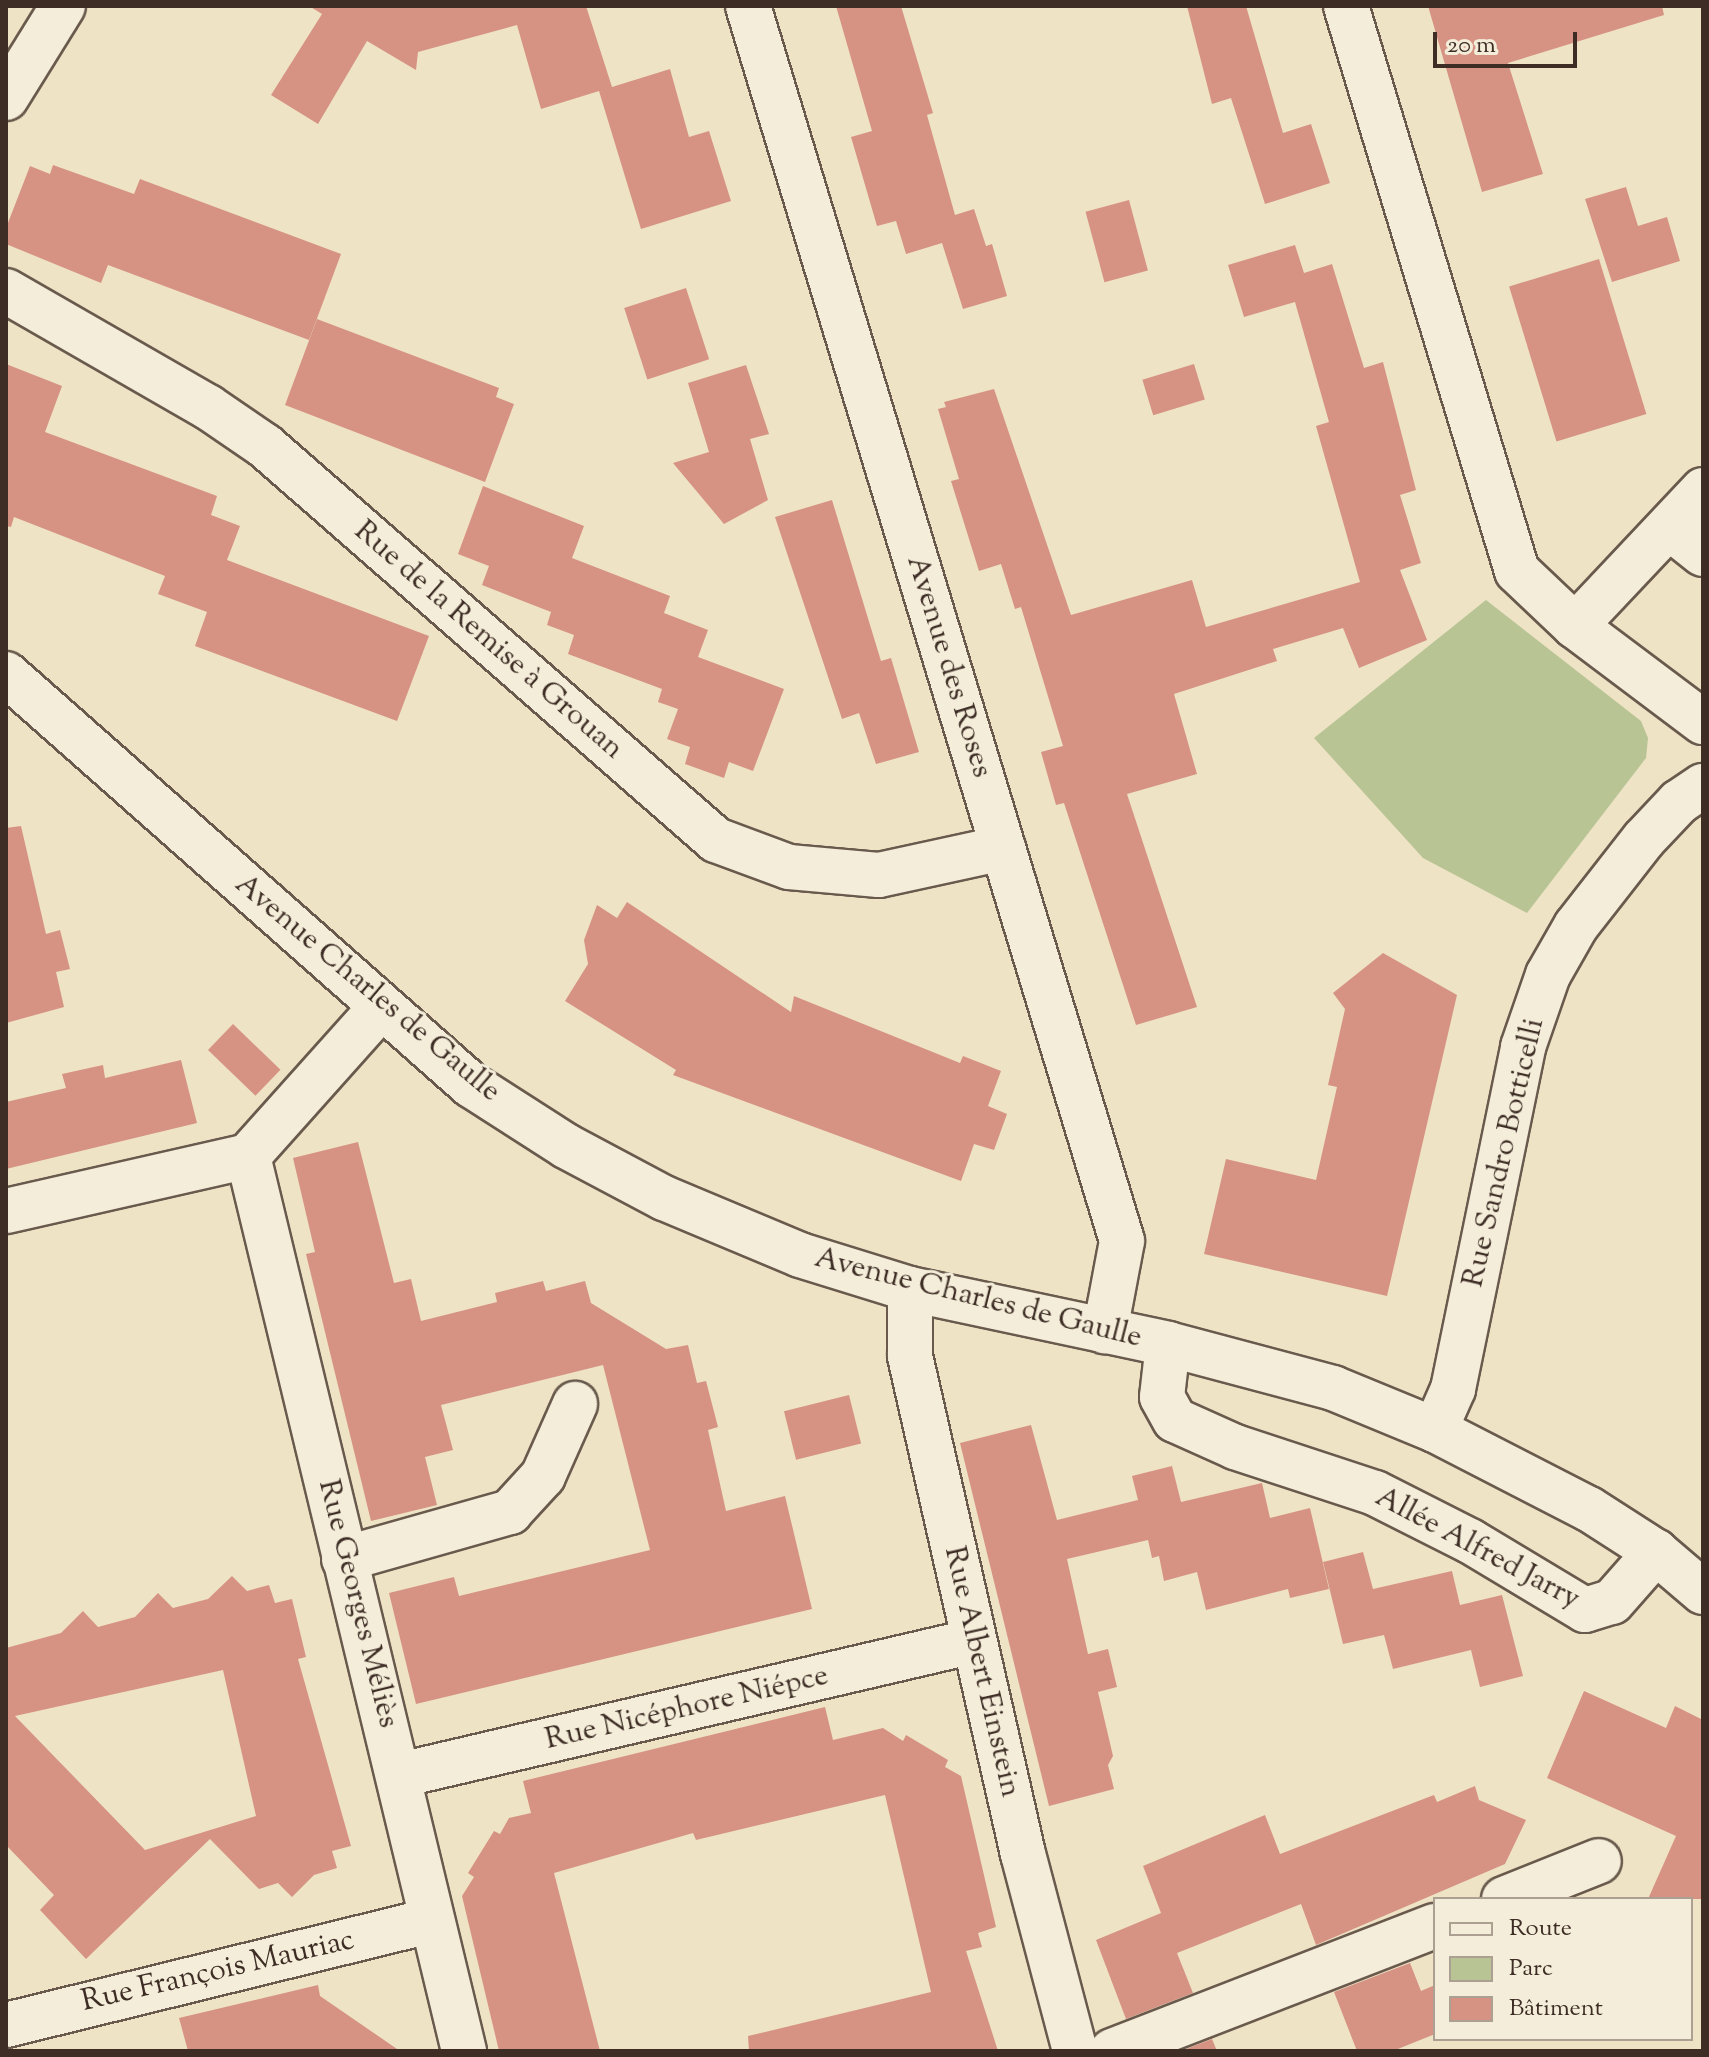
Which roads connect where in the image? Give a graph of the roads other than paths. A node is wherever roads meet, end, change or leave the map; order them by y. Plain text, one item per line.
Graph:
1 (63, 6) edge
2 (748, 6) edge
3 (1346, 6) edge
4 (6, 98) edge
5 (6, 291) edge
6 (1703, 490) edge
7 (1669, 527) junction
8 (1703, 554) edge
9 (1575, 626) junction
10 (6, 674) edge
11 (1703, 722) edge
12 (1703, 786) edge
13 (1003, 848) junction
14 (381, 1007) junction
15 (248, 1156) junction
16 (6, 1211) edge
17 (910, 1289) junction
18 (1105, 1331) junction
19 (1168, 1344) junction
20 (575, 1404) dead end
21 (1435, 1430) junction
22 (1656, 1552) junction
23 (344, 1559) junction
24 (1703, 1592) edge
25 (974, 1641) junction
26 (400, 1775) junction
27 (1599, 1861) dead end
28 (1509, 1897) edge
29 (431, 1921) junction
30 (1433, 1927) edge
31 (6, 2025) edge
32 (464, 2051) edge
33 (1075, 2051) edge
34 (1112, 2051) edge

1 - 4 street
2 - 13 street, Avenue des Roses
3 - 9 street
5 - 13 street, Rue de la Remise à Grouan
6 - 7 street
7 - 8 street
7 - 9 street
9 - 11 street
10 - 14 street, Avenue Charles de Gaulle
12 - 21 street, Rue Sandro Botticelli
13 - 18 street, Avenue des Roses
14 - 15 street
14 - 17 street, Avenue Charles de Gaulle
15 - 16 street
15 - 23 street, Rue Georges Méliès
17 - 18 street, Avenue Charles de Gaulle
17 - 25 street, Rue Albert Einstein
18 - 19 street, Avenue Charles de Gaulle
19 - 21 street, Avenue Charles de Gaulle
19 - 22 street, Allée Alfred Jarry
20 - 23 street
21 - 22 street, Avenue Charles de Gaulle
22 - 24 street, Avenue Charles de Gaulle
23 - 26 street, Rue Georges Méliès
25 - 26 street, Rue Nicéphore Niépce
25 - 33 street, Rue Albert Einstein
26 - 29 street, Rue Georges Méliès
27 - 28 street
29 - 31 street, Rue François Mauriac
29 - 32 street, Rue Georges Méliès
30 - 34 street

